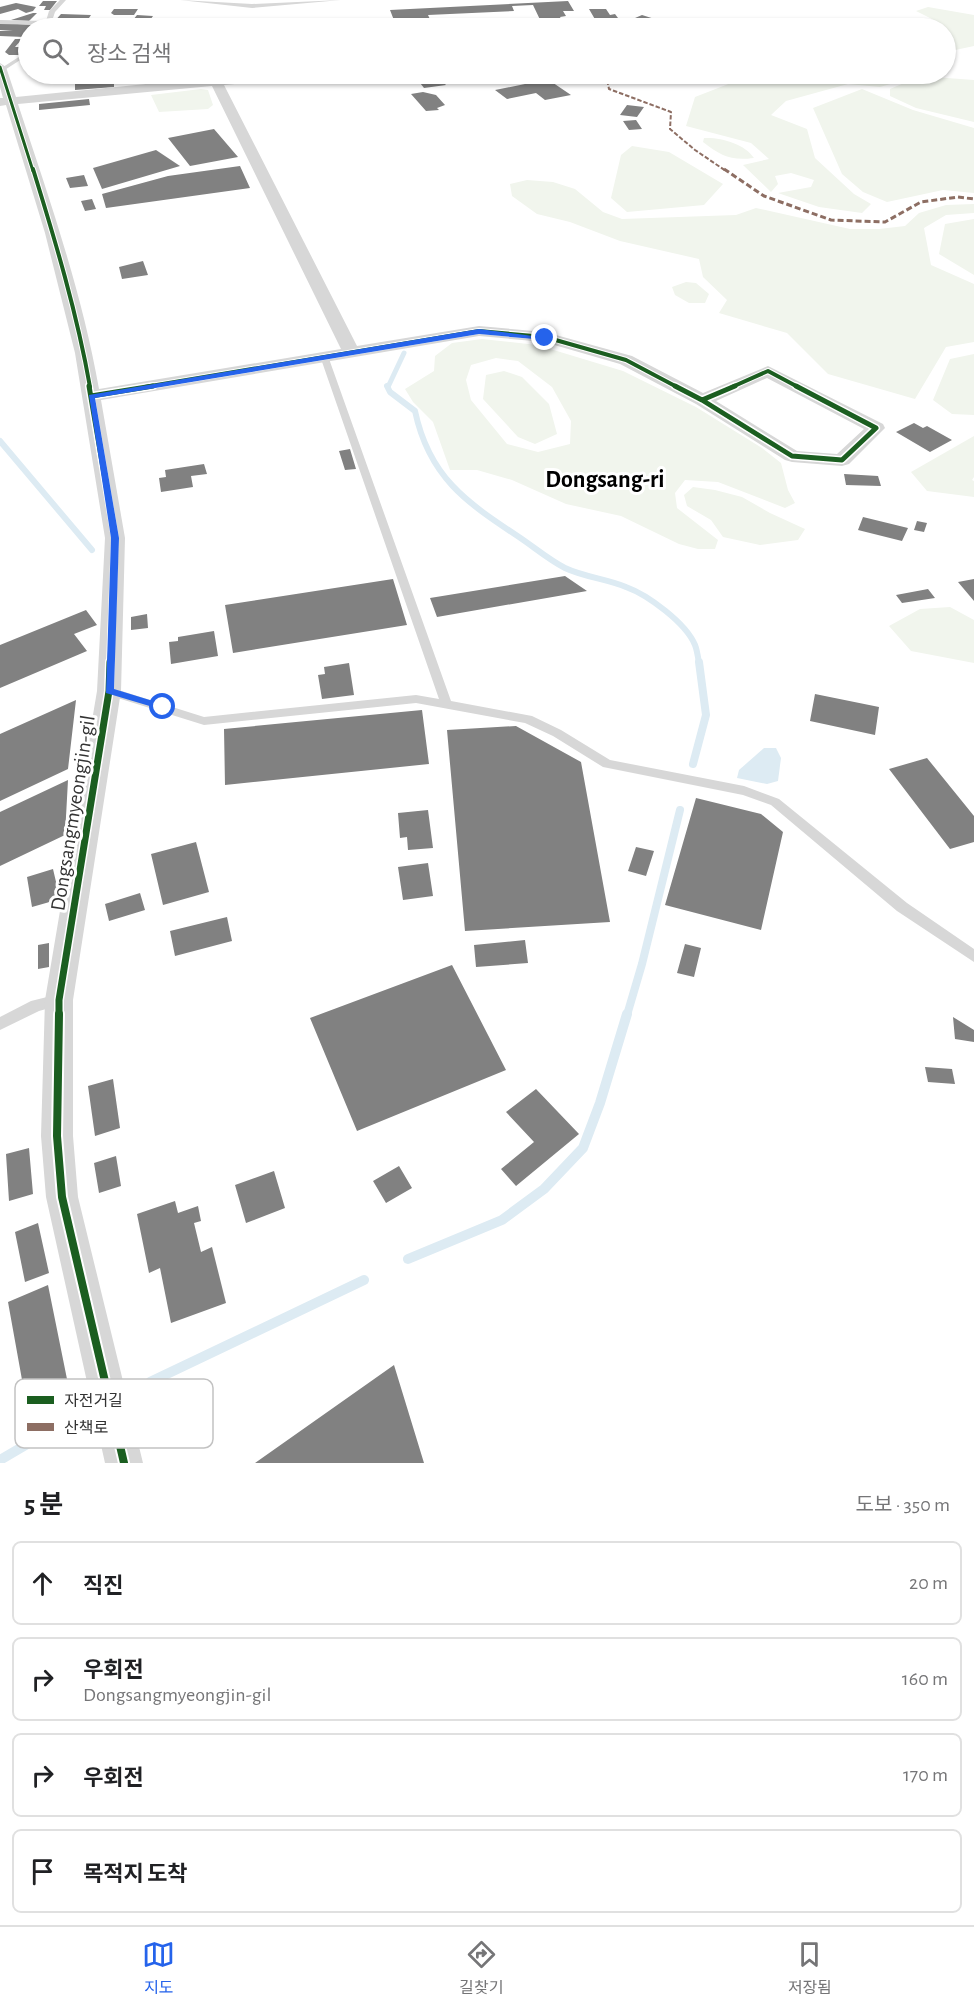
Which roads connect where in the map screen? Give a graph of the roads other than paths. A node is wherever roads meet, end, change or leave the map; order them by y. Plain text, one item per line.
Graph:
1 (63, 0) edge
2 (183, 0) edge
3 (338, 0) edge
4 (50, 18) edge
5 (0, 22) edge
6 (18, 24) edge
7 (18, 58) edge
8 (1, 69) edge
9 (184, 84) edge
10 (217, 84) edge
11 (5, 101) edge
12 (351, 352) junction
13 (324, 356) junction
14 (91, 396) junction
15 (702, 400) junction
16 (109, 691) junction
17 (447, 706) junction
18 (974, 956) edge
19 (59, 1000) junction
20 (0, 1024) edge
21 (104, 1379) edge
22 (121, 1448) edge
23 (124, 1463) edge

1 - 4 lane
2 - 3 lane
5 - 6 lane
7 - 8 lane
8 - 11 street, Dongsangmyeongjin-gil
9 - 11 street
10 - 12 street
11 - 14 street, Dongsangmyeongjin-gil
12 - 13 street
12 - 15 street
13 - 14 street
13 - 17 lane
14 - 16 street, Dongsangmyeongjin-gil
15 - 15 street
16 - 17 lane
16 - 19 street, Dongsangmyeongjin-gil
17 - 18 lane
19 - 20 lane
19 - 21 street, Dongsangmyeongjin-gil
22 - 23 street, Dongsangmyeongjin-gil

